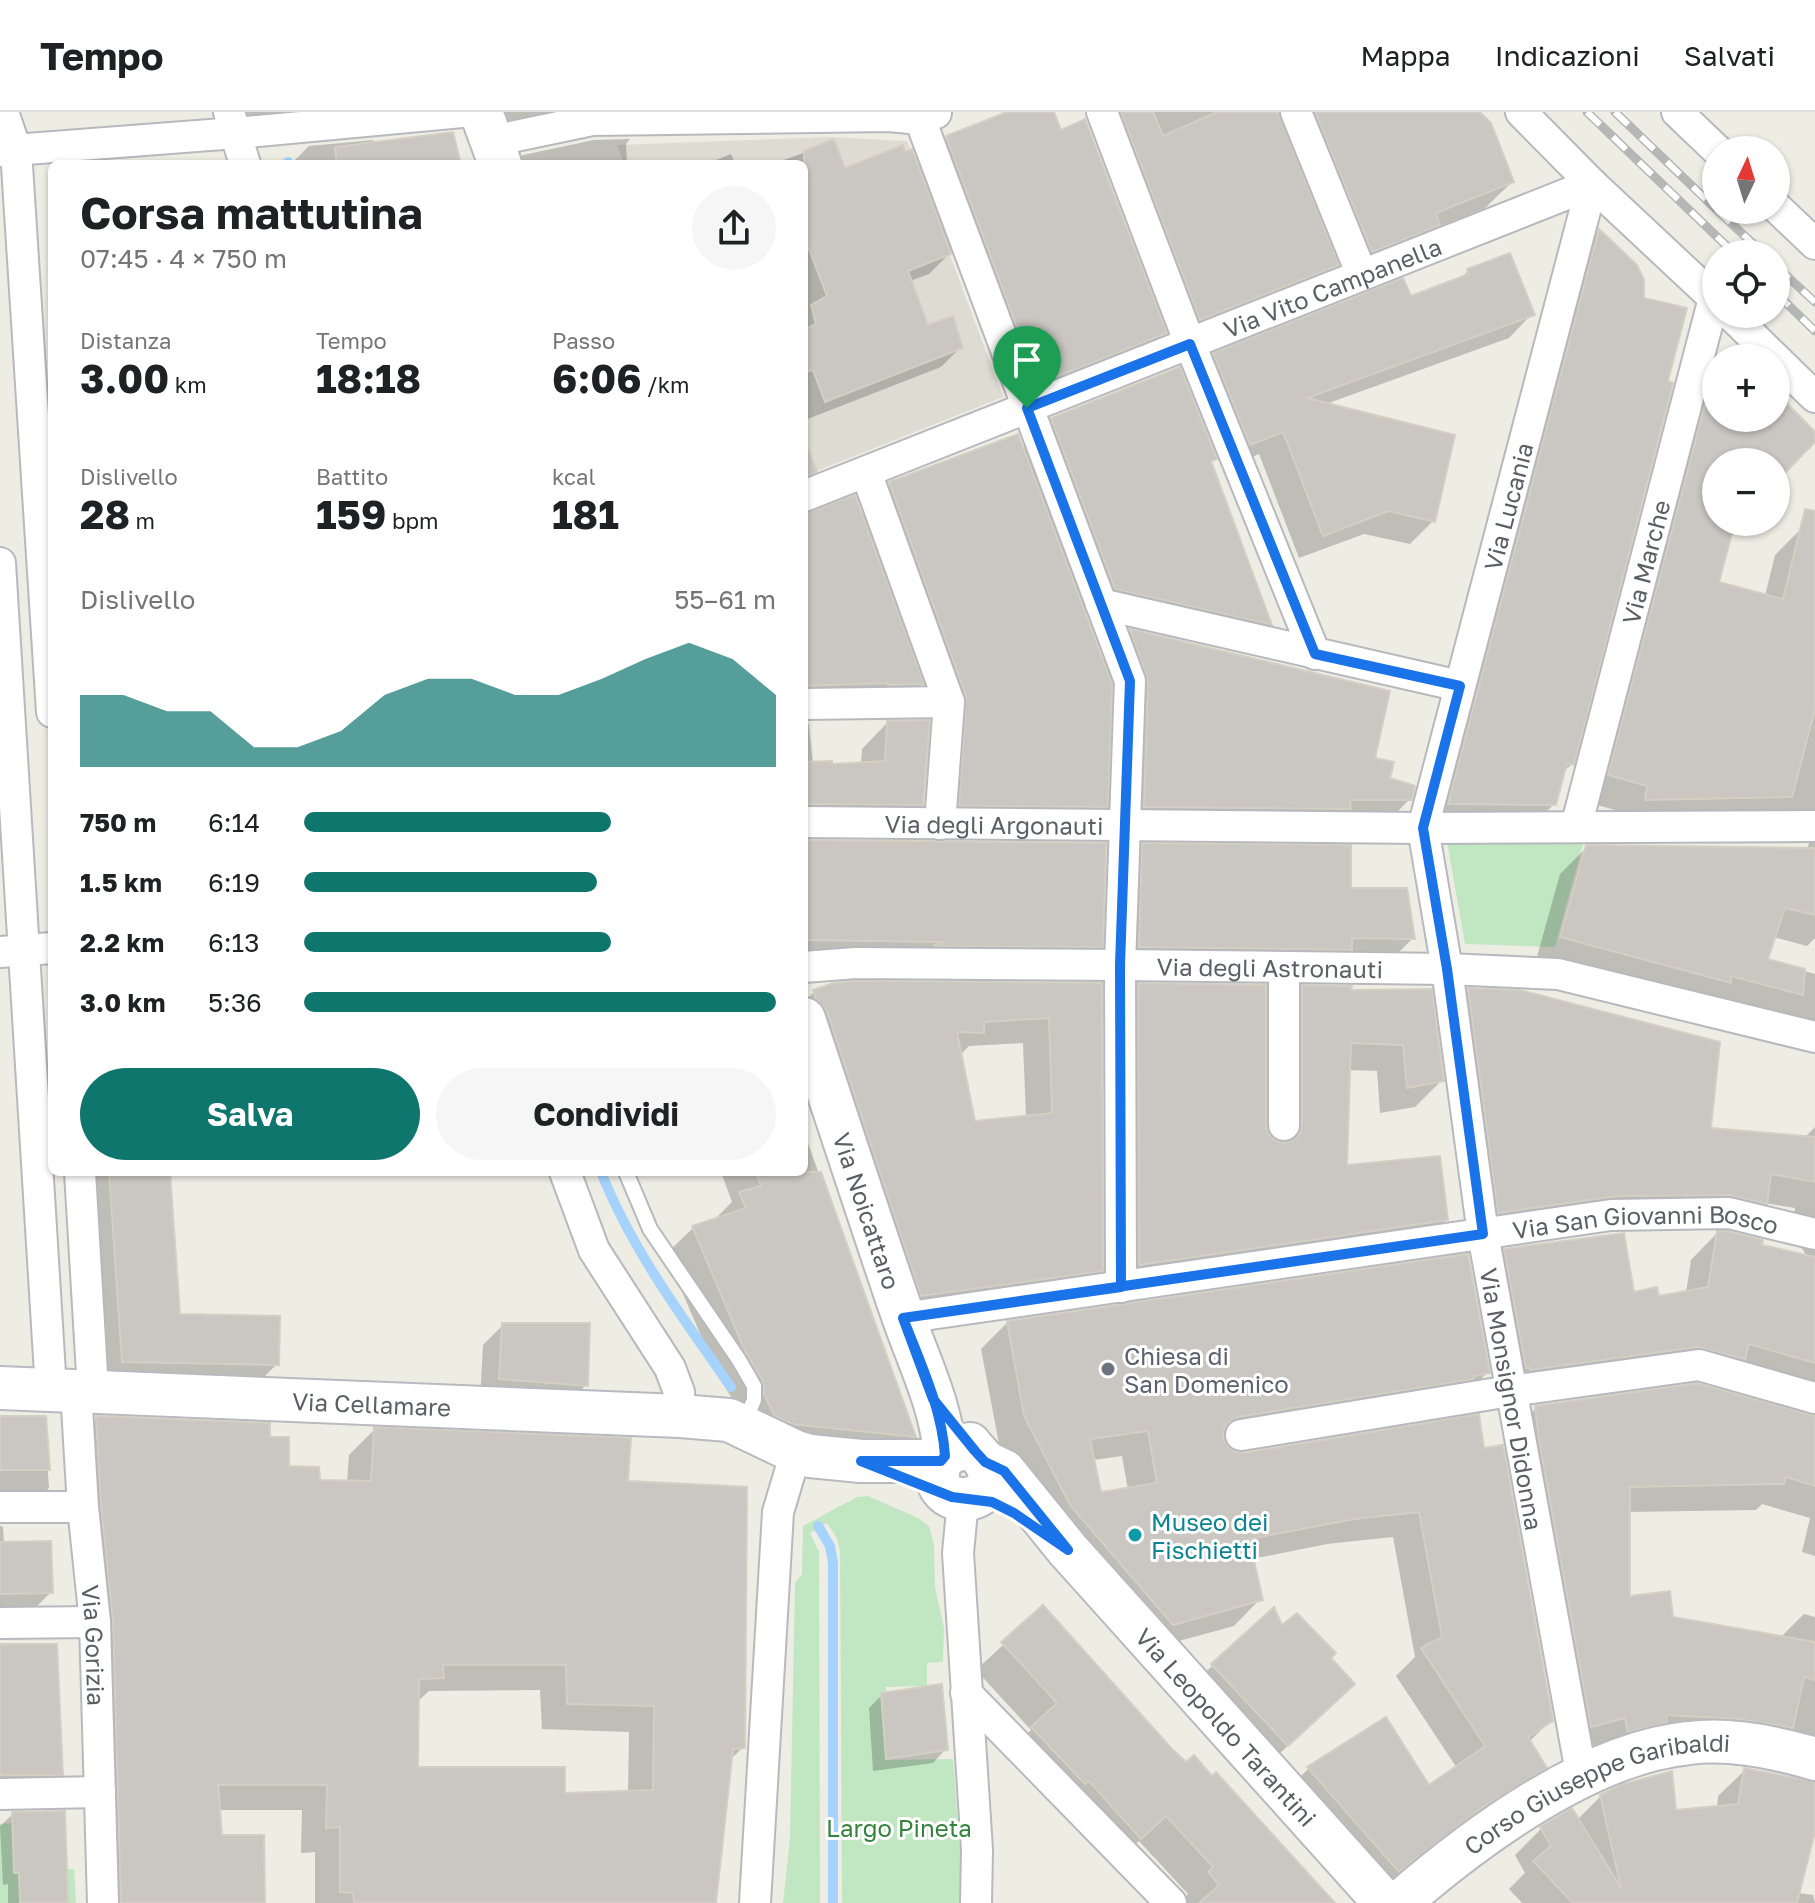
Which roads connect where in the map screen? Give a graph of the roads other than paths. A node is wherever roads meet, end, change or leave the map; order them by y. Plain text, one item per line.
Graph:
1 (3, 112) edge
2 (462, 112) edge
3 (1102, 112) edge
4 (1296, 112) edge
5 (1521, 112) edge
6 (1677, 112) edge
7 (889, 114) edge
8 (929, 115) edge
9 (232, 123) edge
10 (1702, 136) edge
11 (491, 139) edge
12 (8, 150) edge
13 (244, 160) edge
14 (1592, 184) junction
15 (1790, 220) edge
16 (1815, 244) edge
17 (1362, 275) junction
18 (1702, 287) edge
19 (1713, 328) edge
20 (1745, 328) edge
21 (1190, 344) junction
22 (1761, 344) edge
23 (1790, 372) edge
24 (1815, 397) edge
25 (1027, 408) junction
26 (866, 472) junction
27 (808, 494) edge
28 (0, 563) edge
29 (1101, 604) junction
30 (1315, 654) junction
31 (48, 661) edge
32 (1460, 686) junction
33 (949, 702) junction
34 (808, 704) edge
35 (808, 822) edge
36 (940, 824) junction
37 (1125, 826) junction
38 (1815, 826) edge
39 (1576, 827) junction
40 (1423, 828) junction
41 (25, 950) edge
42 (1120, 965) junction
43 (808, 967) edge
44 (1284, 967) junction
45 (1447, 969) junction
46 (808, 1031) edge
47 (1815, 1037) edge
48 (1284, 1125) dead end
49 (48, 1161) edge
50 (50, 1176) edge
51 (80, 1176) edge
52 (566, 1176) edge
53 (628, 1176) edge
54 (1483, 1234) junction
55 (1815, 1234) edge
56 (1121, 1287) junction
57 (903, 1318) junction
58 (0, 1388) edge
59 (73, 1390) junction
60 (1510, 1391) junction
61 (1815, 1398) edge
62 (680, 1416) junction
63 (742, 1425) junction
64 (1241, 1435) dead end
65 (796, 1452) junction
66 (961, 1474) junction
67 (0, 1507) edge
68 (83, 1507) junction
69 (95, 1622) junction
70 (0, 1623) edge
71 (966, 1693) junction
72 (1815, 1759) edge
73 (1582, 1778) junction
74 (100, 1792) junction
75 (0, 1794) edge
76 (103, 1903) edge
77 (755, 1903) edge
78 (976, 1903) edge
79 (1171, 1903) edge
80 (1385, 1903) edge
81 (1399, 1903) edge

1 - 12 street
2 - 9 street
3 - 21 street
4 - 17 street
5 - 14 street
6 - 10 street
7 - 8 street
7 - 11 street
8 - 25 street
9 - 12 street
9 - 13 street
12 - 31 street
14 - 17 street, Via Vito Campanella
14 - 18 street
14 - 32 street, Via Lucania
15 - 16 street
17 - 21 street, Via Vito Campanella
19 - 39 street, Via Marche
20 - 22 street
21 - 25 street, Via Vito Campanella
21 - 30 street
23 - 24 street
25 - 26 street, Via Vito Campanella
25 - 29 street
26 - 27 street, Via Vito Campanella
26 - 33 street
28 - 41 street
29 - 30 street
29 - 37 street
30 - 32 street
32 - 40 street, Via Lucania
33 - 34 street
33 - 36 street
35 - 36 street, Via degli Argonauti
36 - 37 street, Via degli Argonauti
37 - 40 street, Via degli Argonauti
37 - 42 street
38 - 39 street, Via degli Argonauti
39 - 40 street, Via degli Argonauti
40 - 45 street, Via Monsignor Didonna
41 - 49 street
42 - 43 street, Via degli Astronauti
42 - 44 street, Via degli Astronauti
42 - 56 street
44 - 45 street, Via degli Astronauti
44 - 48 street
45 - 47 street, Via degli Astronauti
45 - 54 street, Via Monsignor Didonna
46 - 57 street, Via Noicattaro
50 - 59 street
51 - 59 street
52 - 62 street
53 - 63 lane
54 - 55 street, Via San Giovanni Bosco
54 - 56 street, Via San Giovanni Bosco
54 - 60 street, Via Monsignor Didonna
56 - 57 street, Via San Giovanni Bosco
57 - 66 street, Via Noicattaro
58 - 59 street, Via Cellamare
59 - 62 street, Via Cellamare
59 - 68 street, Via Gorizia
60 - 61 street
60 - 64 street
60 - 73 street, Via Monsignor Didonna
62 - 63 street, Via Cellamare
63 - 65 street, Via Cellamare
65 - 66 street, Via Cellamare
65 - 77 street
66 - 71 street
66 - 80 street, Via Leopoldo Tarantini
67 - 68 street
68 - 69 street, Via Gorizia
69 - 70 street
69 - 74 street, Via Gorizia
71 - 78 street
71 - 79 street
72 - 73 street, Corso Giuseppe Garibaldi
73 - 81 street, Corso Giuseppe Garibaldi
74 - 75 street
74 - 76 street, Via Gorizia

